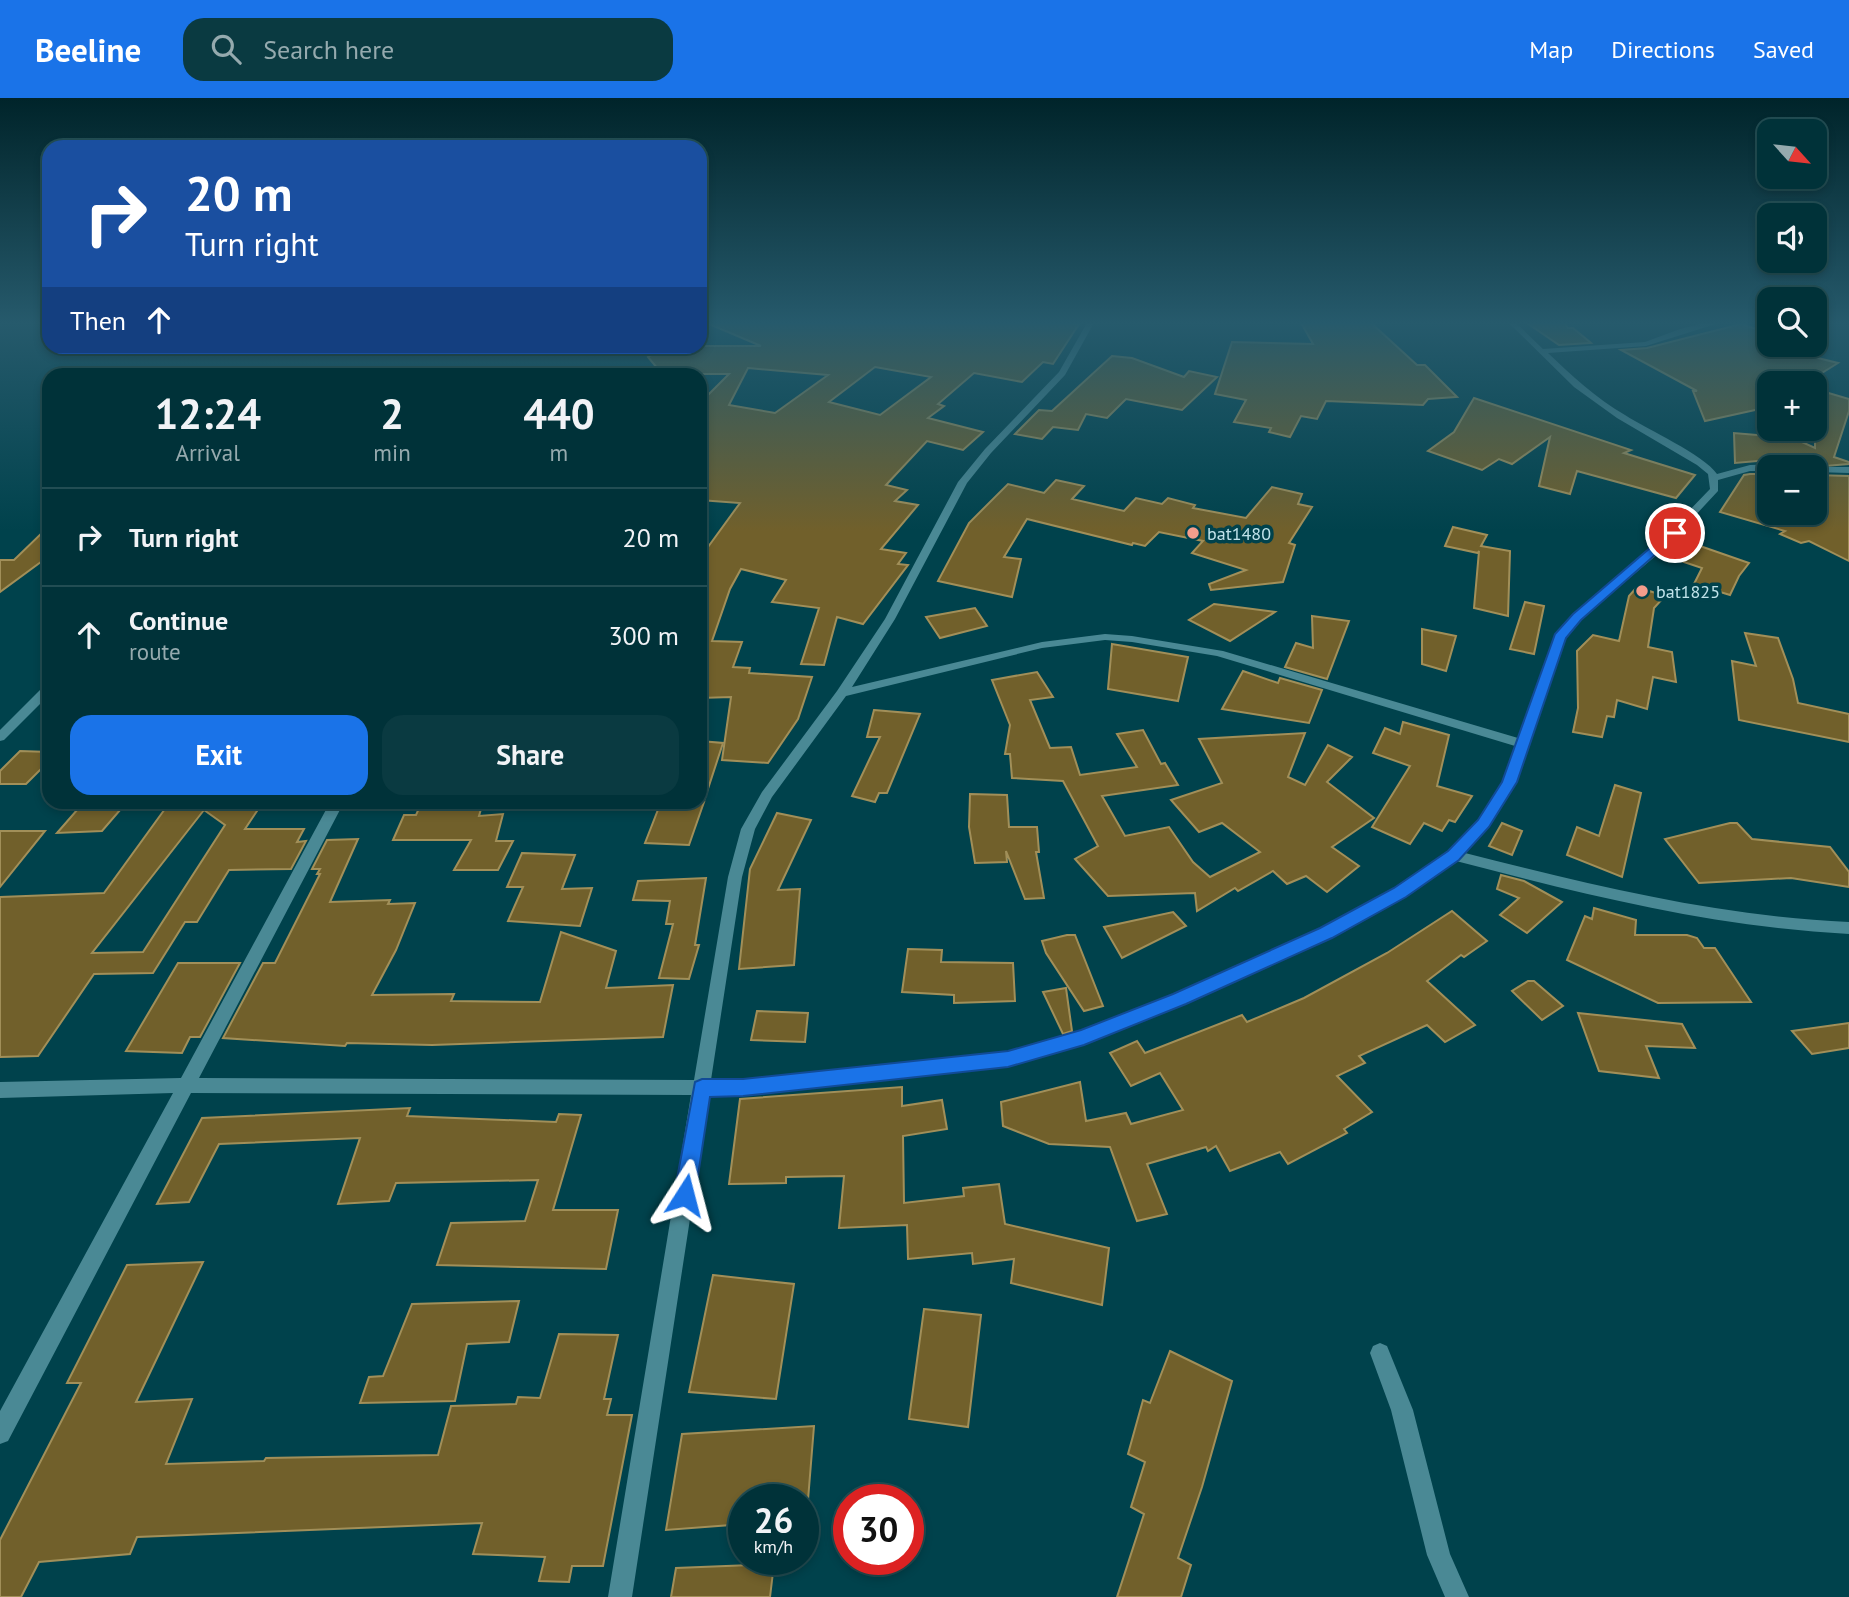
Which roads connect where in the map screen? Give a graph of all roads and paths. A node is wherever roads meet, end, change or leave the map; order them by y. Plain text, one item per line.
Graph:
1 (1046, 391) edge
2 (1585, 391) edge
3 (1757, 468) edge
4 (1827, 469) edge
5 (1849, 470) edge
6 (1714, 478) junction
7 (842, 693) junction
8 (42, 695) edge
9 (0, 737) edge
10 (1524, 744) junction
11 (332, 809) edge
12 (1454, 855) junction
13 (1849, 928) edge
14 (183, 1085) junction
15 (702, 1088) junction
16 (0, 1090) edge
17 (1380, 1353) dead end
18 (0, 1433) edge
19 (620, 1597) edge
20 (1457, 1597) edge

1 - 7 street
2 - 6 street
3 - 6 street
4 - 5 street
6 - 10 street
7 - 10 street
7 - 15 street
8 - 9 street
10 - 12 street
11 - 14 street
12 - 13 street
12 - 15 street
14 - 15 street
14 - 16 street
14 - 18 street
15 - 19 street
17 - 20 street

